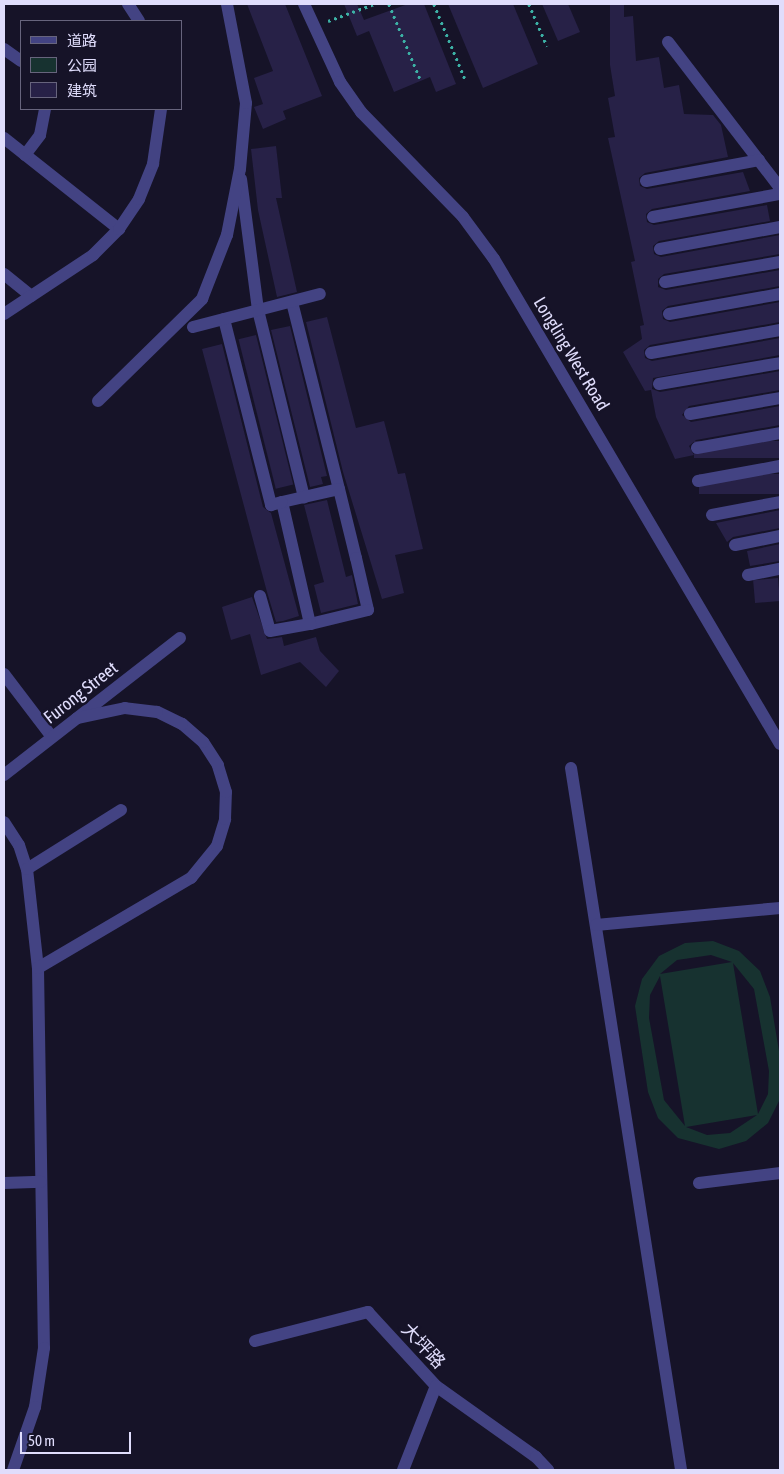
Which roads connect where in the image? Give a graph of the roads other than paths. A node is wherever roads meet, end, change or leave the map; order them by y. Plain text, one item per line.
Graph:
1 (128, 4) edge
2 (227, 4) edge
3 (304, 4) edge
4 (138, 20) edge
5 (668, 42) dead end
6 (4, 49) edge
7 (20, 60) edge
8 (45, 110) edge
9 (160, 110) edge
10 (4, 138) edge
11 (25, 155) junction
12 (759, 160) junction
13 (240, 169) junction
14 (646, 180) dead end
15 (780, 188) edge
16 (780, 194) edge
17 (653, 216) dead end
18 (780, 227) edge
19 (119, 229) junction
20 (660, 249) dead end
21 (780, 262) edge
22 (4, 274) edge
23 (665, 282) dead end
24 (320, 294) dead end
25 (780, 294) edge
26 (31, 296) junction
27 (292, 302) junction
28 (258, 310) junction
29 (4, 314) edge
30 (669, 314) dead end
31 (224, 319) junction
32 (193, 327) dead end
33 (780, 330) edge
34 (651, 353) dead end
35 (780, 363) edge
36 (658, 384) dead end
37 (780, 398) edge
38 (98, 401) dead end
39 (690, 414) dead end
40 (780, 433) edge
41 (697, 448) dead end
42 (780, 466) edge
43 (698, 481) dead end
44 (338, 489) junction
45 (304, 497) junction
46 (282, 502) junction
47 (780, 502) edge
48 (712, 515) dead end
49 (780, 536) edge
50 (736, 544) dead end
51 (780, 569) edge
52 (748, 575) dead end
53 (260, 596) dead end
54 (310, 624) junction
55 (180, 638) dead end
56 (4, 674) edge
57 (77, 718) junction
58 (52, 737) junction
59 (780, 744) edge
60 (571, 768) dead end
61 (4, 775) edge
62 (120, 810) dead end
63 (4, 822) edge
64 (27, 869) junction
65 (780, 908) edge
66 (596, 925) junction
67 (38, 968) junction
68 (780, 1173) edge
69 (41, 1182) junction
70 (4, 1183) edge
71 (699, 1183) dead end
72 (255, 1341) dead end
73 (436, 1386) junction
74 (14, 1470) edge
75 (403, 1470) edge
76 (548, 1470) edge
77 (681, 1470) edge

1 - 4 street
2 - 13 street
3 - 59 street, Longling West Road
5 - 12 street
6 - 7 street
8 - 11 street
9 - 19 street
10 - 11 street
11 - 19 street
12 - 14 street
12 - 15 street
13 - 28 street
13 - 38 street
16 - 17 street
18 - 20 street
19 - 26 street
21 - 23 street
22 - 26 street
24 - 27 street
25 - 30 street
26 - 29 street
27 - 28 street
27 - 44 street
28 - 31 street
28 - 45 street
31 - 32 street
31 - 46 street
33 - 34 street
35 - 36 street
37 - 39 street
40 - 41 street
42 - 43 street
44 - 45 street
44 - 54 street
45 - 46 street
46 - 54 street
47 - 48 street
49 - 50 street
51 - 52 street
53 - 54 street
55 - 57 street, Furong Street
56 - 58 street
57 - 58 street, Furong Street
57 - 67 street
58 - 61 street, Furong Street
60 - 66 street
62 - 64 street
63 - 64 street
64 - 67 street
65 - 66 street
66 - 77 street
67 - 69 street
68 - 71 street
69 - 70 street
69 - 74 street
72 - 73 street, 大坪路
73 - 75 street
73 - 76 street, 大坪路

